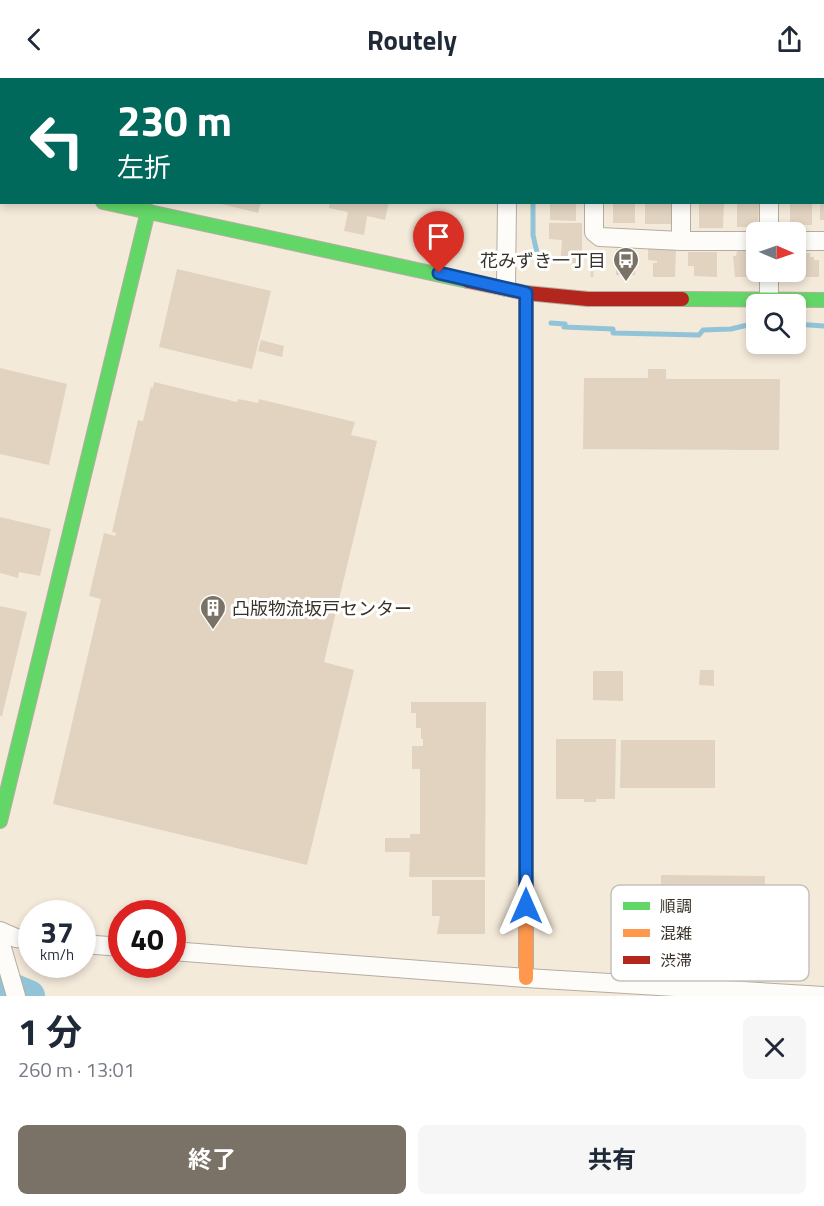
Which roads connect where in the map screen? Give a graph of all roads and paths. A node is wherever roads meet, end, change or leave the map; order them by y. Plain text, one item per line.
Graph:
1 (113, 204) edge
2 (507, 204) edge
3 (594, 204) edge
4 (681, 204) edge
5 (770, 204) edge
6 (148, 211) junction
7 (769, 222) edge
8 (600, 237) junction
9 (681, 241) junction
10 (746, 241) edge
11 (806, 241) edge
12 (824, 241) edge
13 (592, 279) dead end
14 (506, 287) junction
15 (526, 293) junction
16 (746, 300) edge
17 (806, 300) edge
18 (824, 300) edge
19 (0, 821) edge
20 (0, 931) edge
21 (18, 938) edge
22 (1, 946) edge
23 (186, 952) edge
24 (526, 978) junction
25 (16, 996) edge
26 (824, 996) edge

1 - 6 street
2 - 14 street
3 - 8 street
4 - 9 street
5 - 7 street
6 - 14 street
6 - 19 street
8 - 9 street
8 - 13 path
9 - 10 street
11 - 12 street
14 - 15 street
15 - 16 street
15 - 24 street
17 - 18 street
20 - 21 street
22 - 25 street
23 - 24 street
24 - 26 street

